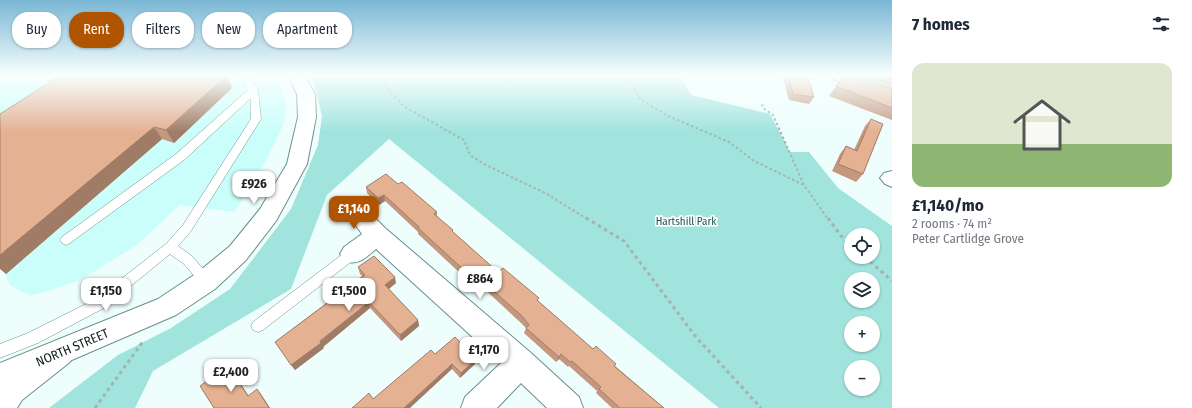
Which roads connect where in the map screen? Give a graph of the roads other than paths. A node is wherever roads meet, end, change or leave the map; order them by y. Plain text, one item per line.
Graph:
1 (250, 94) edge
2 (255, 94) edge
3 (306, 94) edge
4 (66, 240) dead end
5 (170, 247) junction
6 (352, 254) joint
7 (206, 281) junction
8 (258, 326) dead end
9 (0, 351) edge
10 (60, 353) junction
11 (521, 363) junction
12 (0, 377) edge
13 (0, 406) edge
14 (476, 408) edge
15 (568, 408) edge

1 - 4 lane
2 - 5 lane, NORTH STREET
3 - 7 street, NORTH STREET
5 - 7 lane
5 - 9 lane, NORTH STREET
6 - 8 lane
6 - 11 street
7 - 10 street, NORTH STREET
10 - 12 street, NORTH STREET
10 - 13 street
11 - 14 street
11 - 15 street

